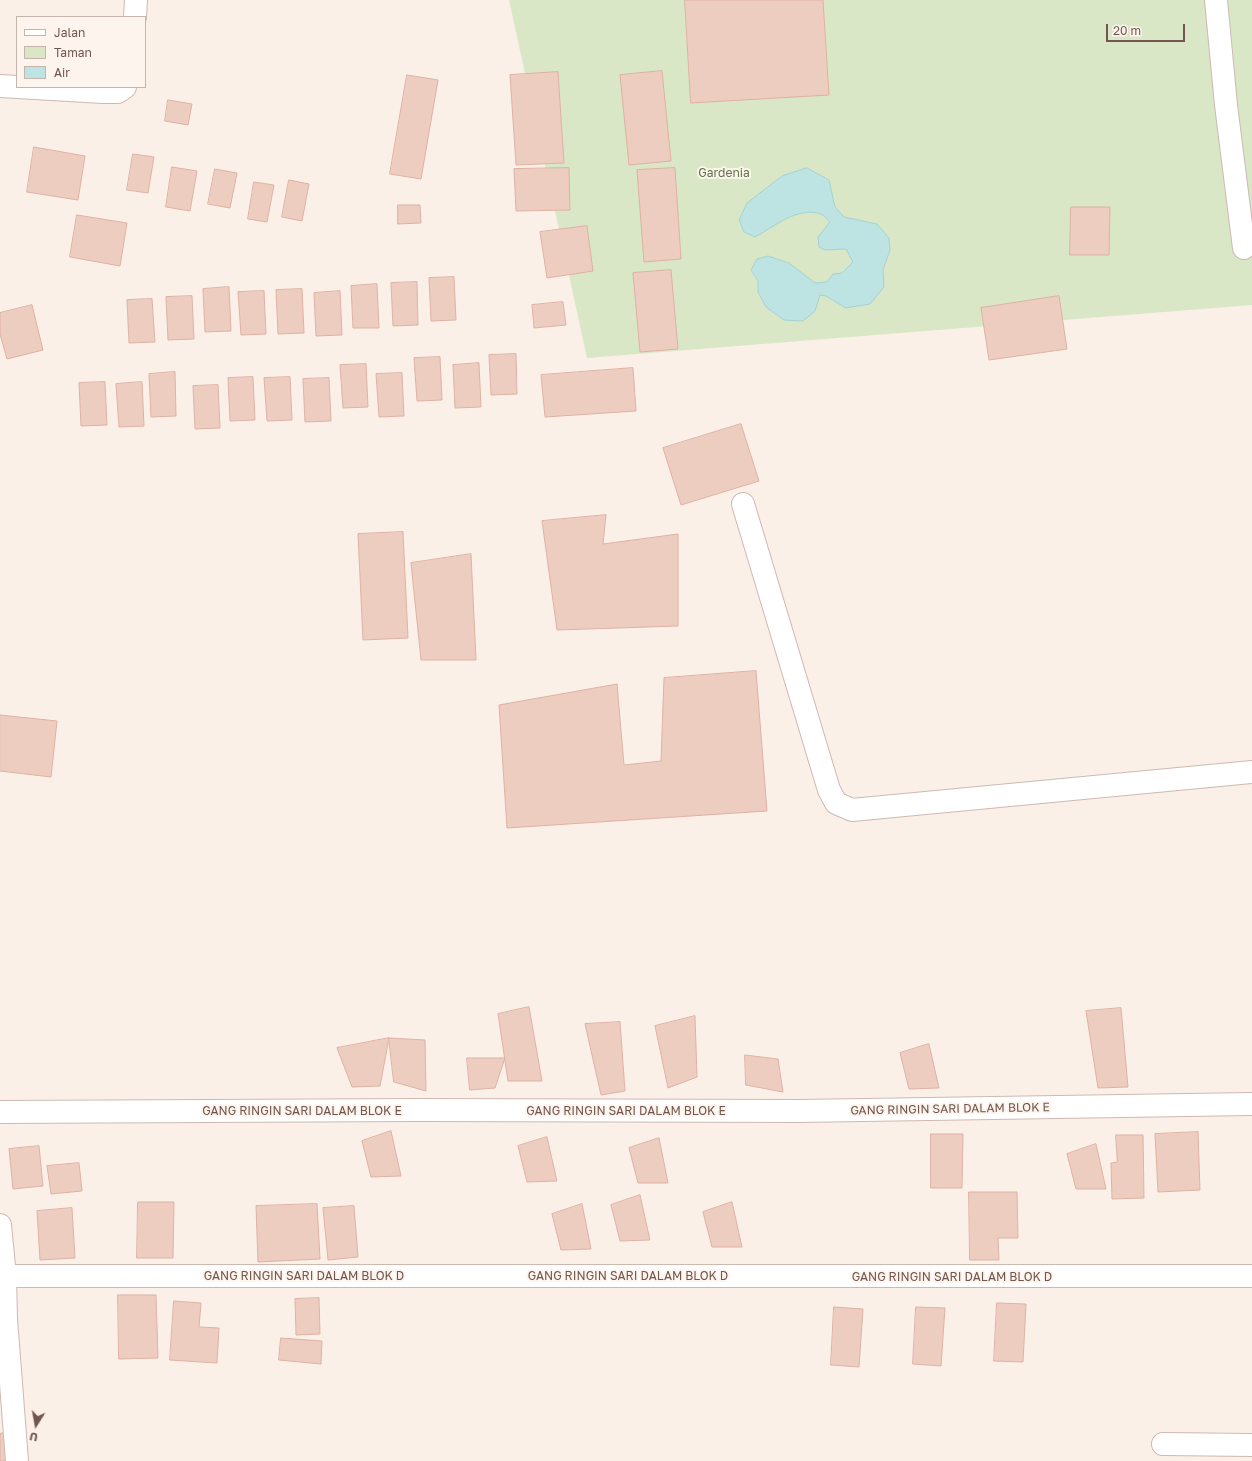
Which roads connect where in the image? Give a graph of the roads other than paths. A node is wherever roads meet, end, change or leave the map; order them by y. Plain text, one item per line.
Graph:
1 (136, 0) edge
2 (1216, 0) edge
3 (135, 16) edge
4 (0, 86) edge
5 (16, 87) edge
6 (34, 88) edge
7 (124, 88) edge
8 (1244, 248) dead end
9 (743, 504) dead end
10 (1252, 772) edge
11 (1252, 1104) edge
12 (0, 1112) edge
13 (0, 1225) edge
14 (5, 1276) junction
15 (1252, 1276) edge
16 (3, 1320) edge
17 (1163, 1444) dead end
18 (1252, 1445) edge
19 (17, 1461) edge

1 - 3 street
2 - 8 street
4 - 5 street
6 - 7 street
9 - 10 street
11 - 12 street, GANG RINGIN SARI DALAM BLOK E
13 - 14 street
14 - 15 street, GANG RINGIN SARI DALAM BLOK D
14 - 16 street
16 - 19 street
17 - 18 street

